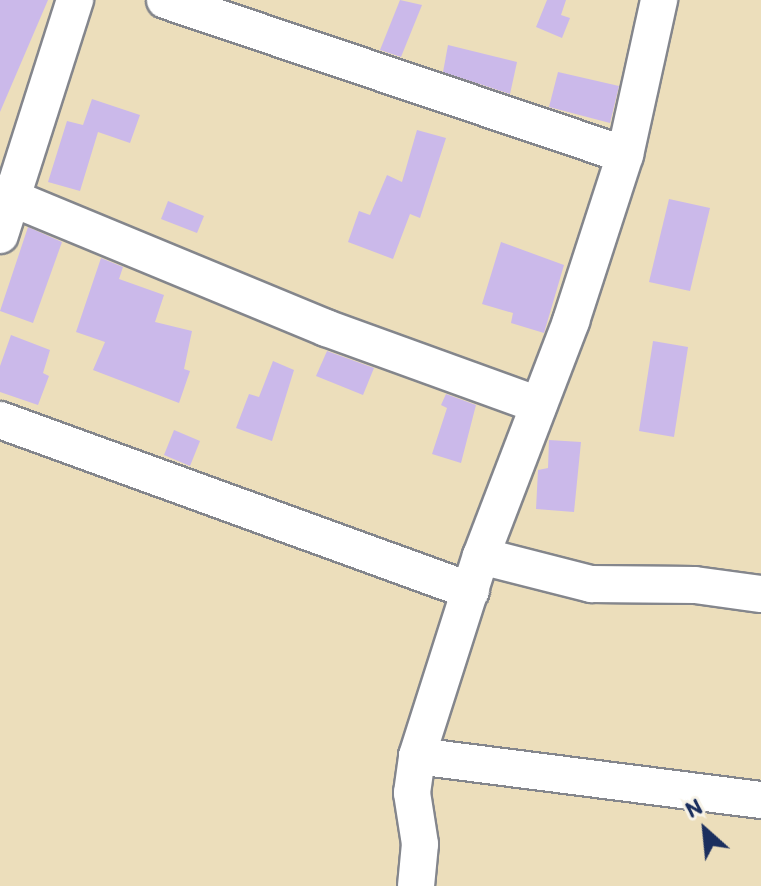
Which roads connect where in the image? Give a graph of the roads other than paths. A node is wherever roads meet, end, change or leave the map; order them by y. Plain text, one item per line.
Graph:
1 (75, 0) edge
2 (165, 0) edge
3 (659, 0) edge
4 (625, 155) junction
5 (6, 195) edge
6 (0, 235) edge
7 (539, 405) junction
8 (0, 420) edge
9 (481, 556) junction
10 (471, 591) junction
11 (761, 594) edge
12 (417, 756) junction
13 (761, 800) edge
14 (416, 886) edge

1 - 5 street
2 - 4 street
3 - 4 street
4 - 7 street
5 - 6 street
5 - 7 street
7 - 9 street
8 - 10 street
9 - 10 street
9 - 11 street
10 - 12 street
12 - 13 street
12 - 14 street

